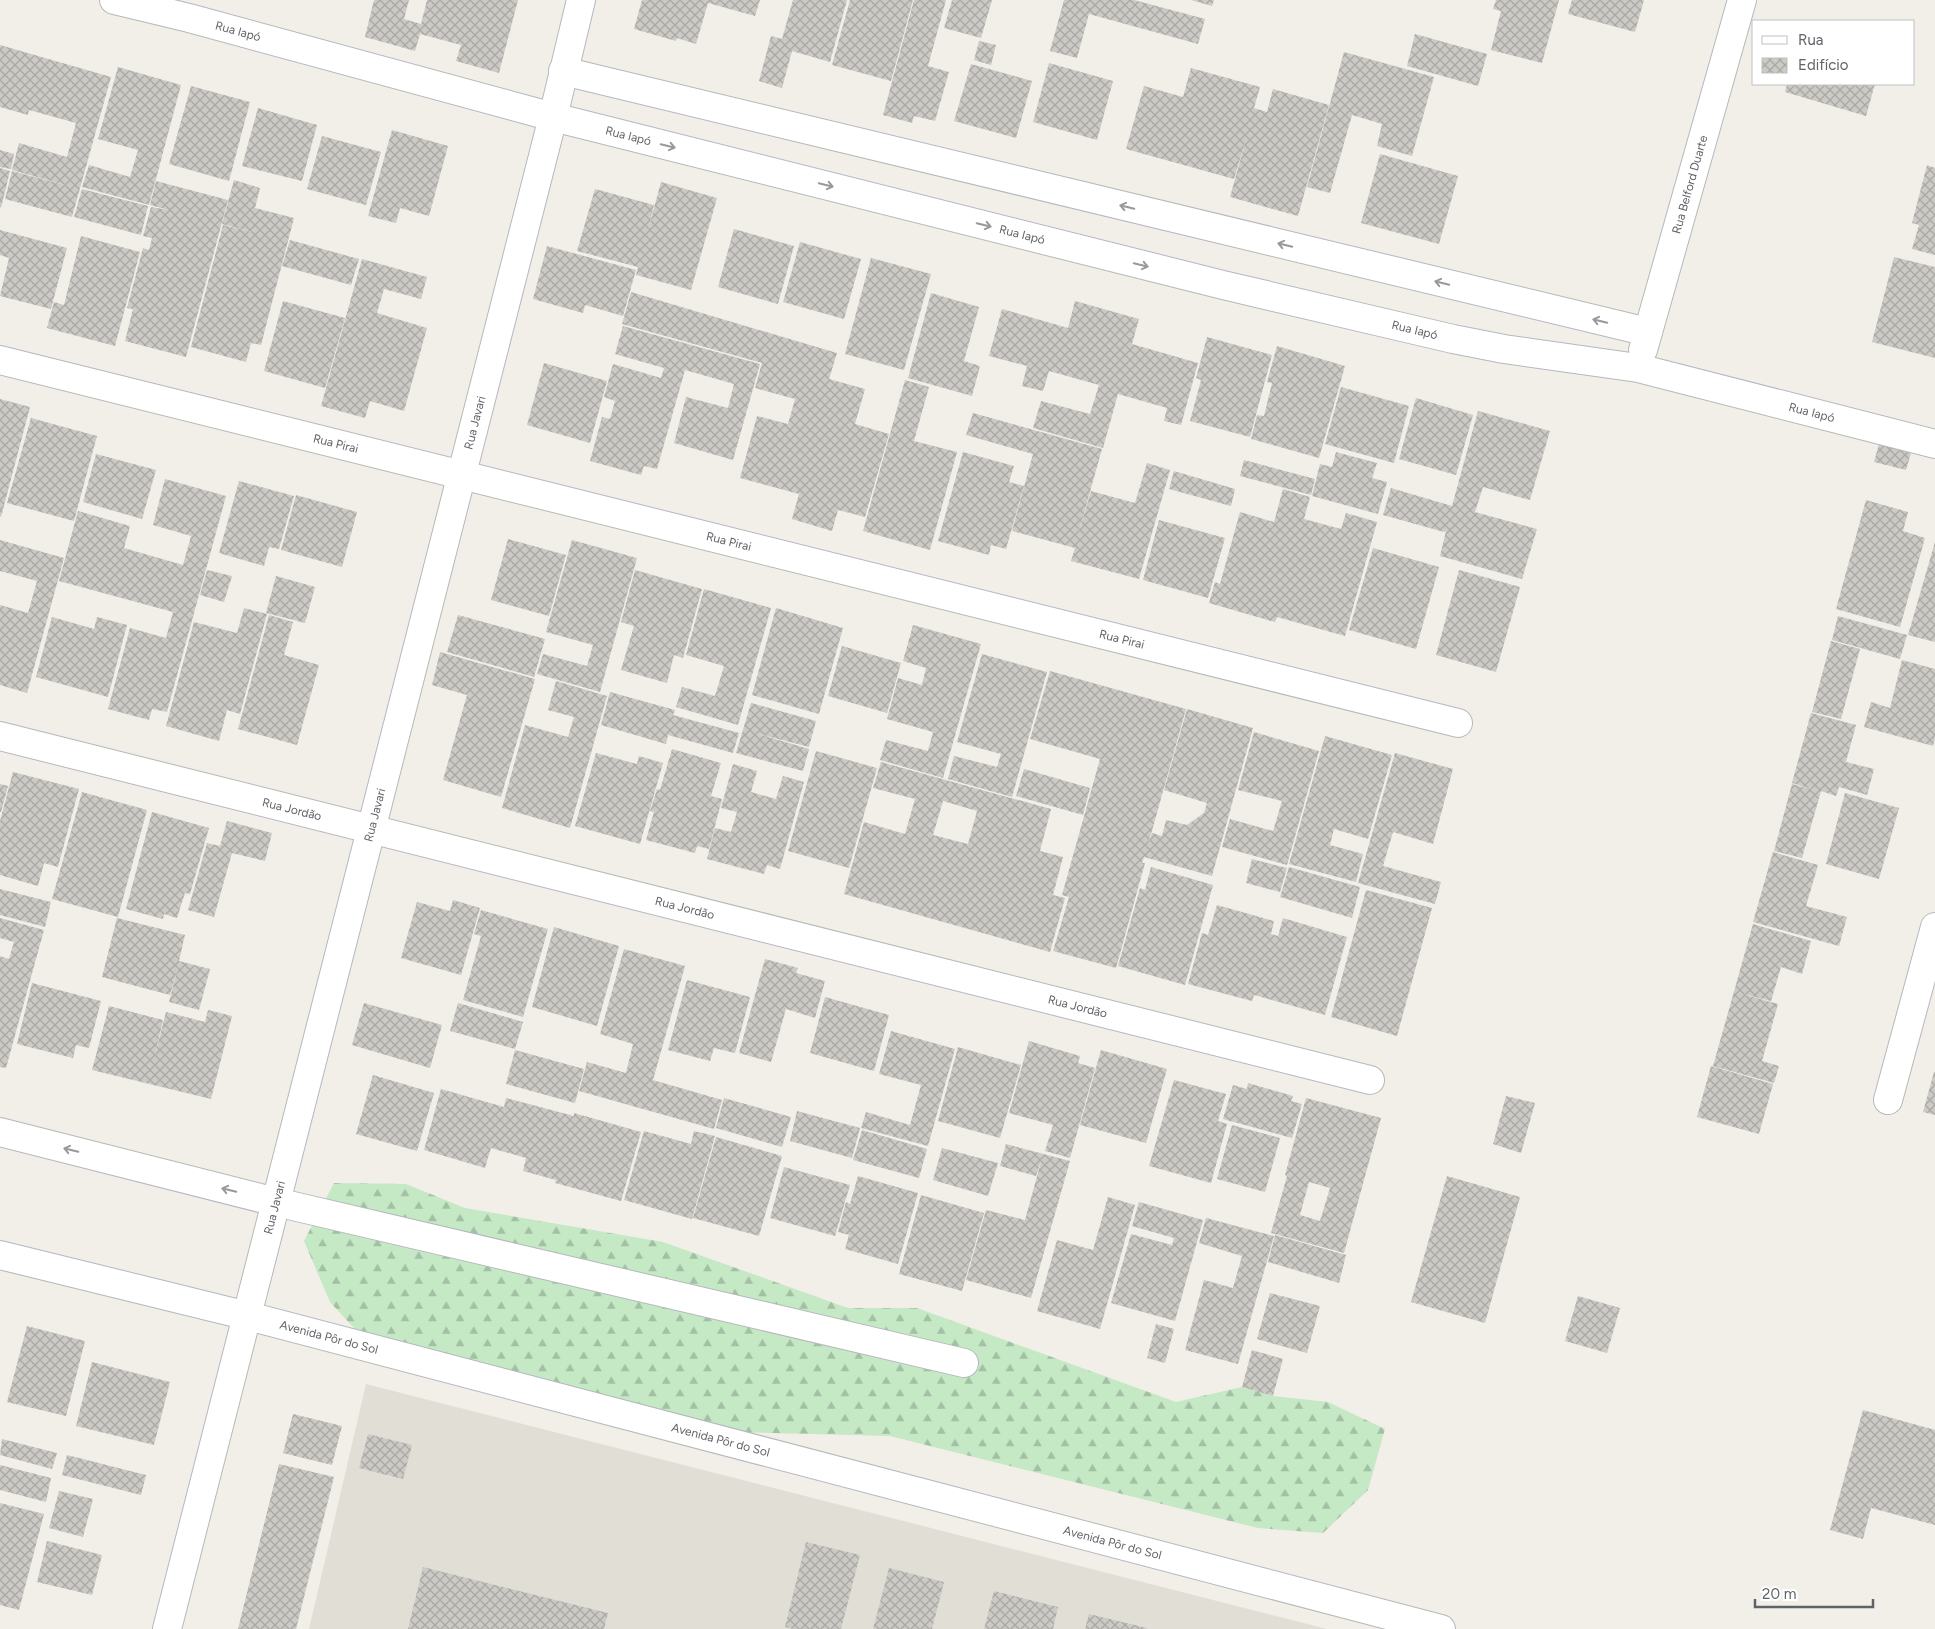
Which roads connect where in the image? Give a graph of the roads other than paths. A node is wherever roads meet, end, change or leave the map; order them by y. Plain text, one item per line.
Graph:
1 (114, 0) edge
2 (581, 0) edge
3 (1742, 0) edge
4 (192, 9) edge
5 (563, 71) junction
6 (553, 117) junction
7 (1648, 332) junction
8 (0, 360) edge
9 (1638, 368) junction
10 (1935, 444) edge
11 (462, 475) junction
12 (1458, 723) dead end
13 (0, 736) edge
14 (371, 829) junction
15 (1935, 928) edge
16 (1370, 1080) dead end
17 (1888, 1100) dead end
18 (0, 1132) edge
19 (276, 1202) junction
20 (0, 1255) edge
21 (248, 1316) junction
22 (964, 1363) dead end
23 (167, 1629) edge
24 (1441, 1629) edge

1 - 4 street, Rua Iapó
2 - 5 street, Rua Javari
3 - 7 street, Rua Belford Duarte
4 - 6 street, Rua Iapó
5 - 6 street, Rua Javari
7 -> 5 street
6 -> 9 street, Rua Iapó
6 - 11 street, Rua Javari
7 - 9 street, Rua Belford Duarte
8 - 11 street, Rua Pirai
9 - 10 street, Rua Iapó
11 - 12 street, Rua Pirai
11 - 14 street, Rua Javari
13 - 14 street, Rua Jordão
14 - 16 street, Rua Jordão
14 - 19 street, Rua Javari
15 - 17 street
19 -> 18 street
19 - 21 street, Rua Javari
19 - 22 street
20 - 21 street, Avenida Pôr do Sol
21 - 23 street, Rua Javari
21 - 24 street, Avenida Pôr do Sol

